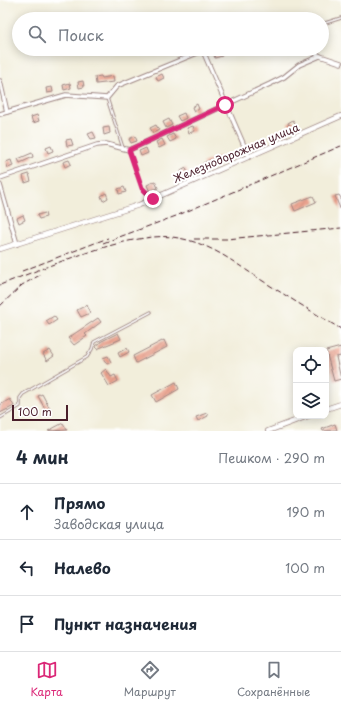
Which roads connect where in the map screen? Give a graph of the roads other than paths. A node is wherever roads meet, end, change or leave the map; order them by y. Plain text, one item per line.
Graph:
1 (341, 18) edge
2 (329, 22) edge
3 (190, 56) edge
4 (207, 56) edge
5 (320, 56) joint
6 (341, 63) edge
7 (0, 81) edge
8 (107, 98) junction
9 (225, 105) junction
10 (7, 112) junction
11 (0, 114) edge
12 (341, 116) edge
13 (123, 148) junction
14 (129, 150) junction
15 (249, 157) junction
16 (0, 178) edge
17 (0, 185) edge
18 (153, 199) junction
19 (17, 244) junction
20 (0, 249) edge
21 (151, 312) dead end
22 (341, 404) edge
23 (329, 408) edge
24 (0, 418) edge
25 (300, 419) edge
26 (268, 431) edge

1 - 2 lane
3 - 8 street
4 - 9 street
5 - 6 street
5 - 9 street
7 - 10 street
8 - 10 street
8 - 13 lane
9 - 14 street
9 - 15 street
10 - 11 street
12 - 15 street, Железнодорожная улица
13 - 14 street
13 - 16 street
14 - 18 lane
15 - 18 street, Железнодорожная улица
17 - 19 street
18 - 19 street, Железнодорожная улица
19 - 20 street, Железнодорожная улица
21 - 24 lane
22 - 23 street
25 - 26 street

